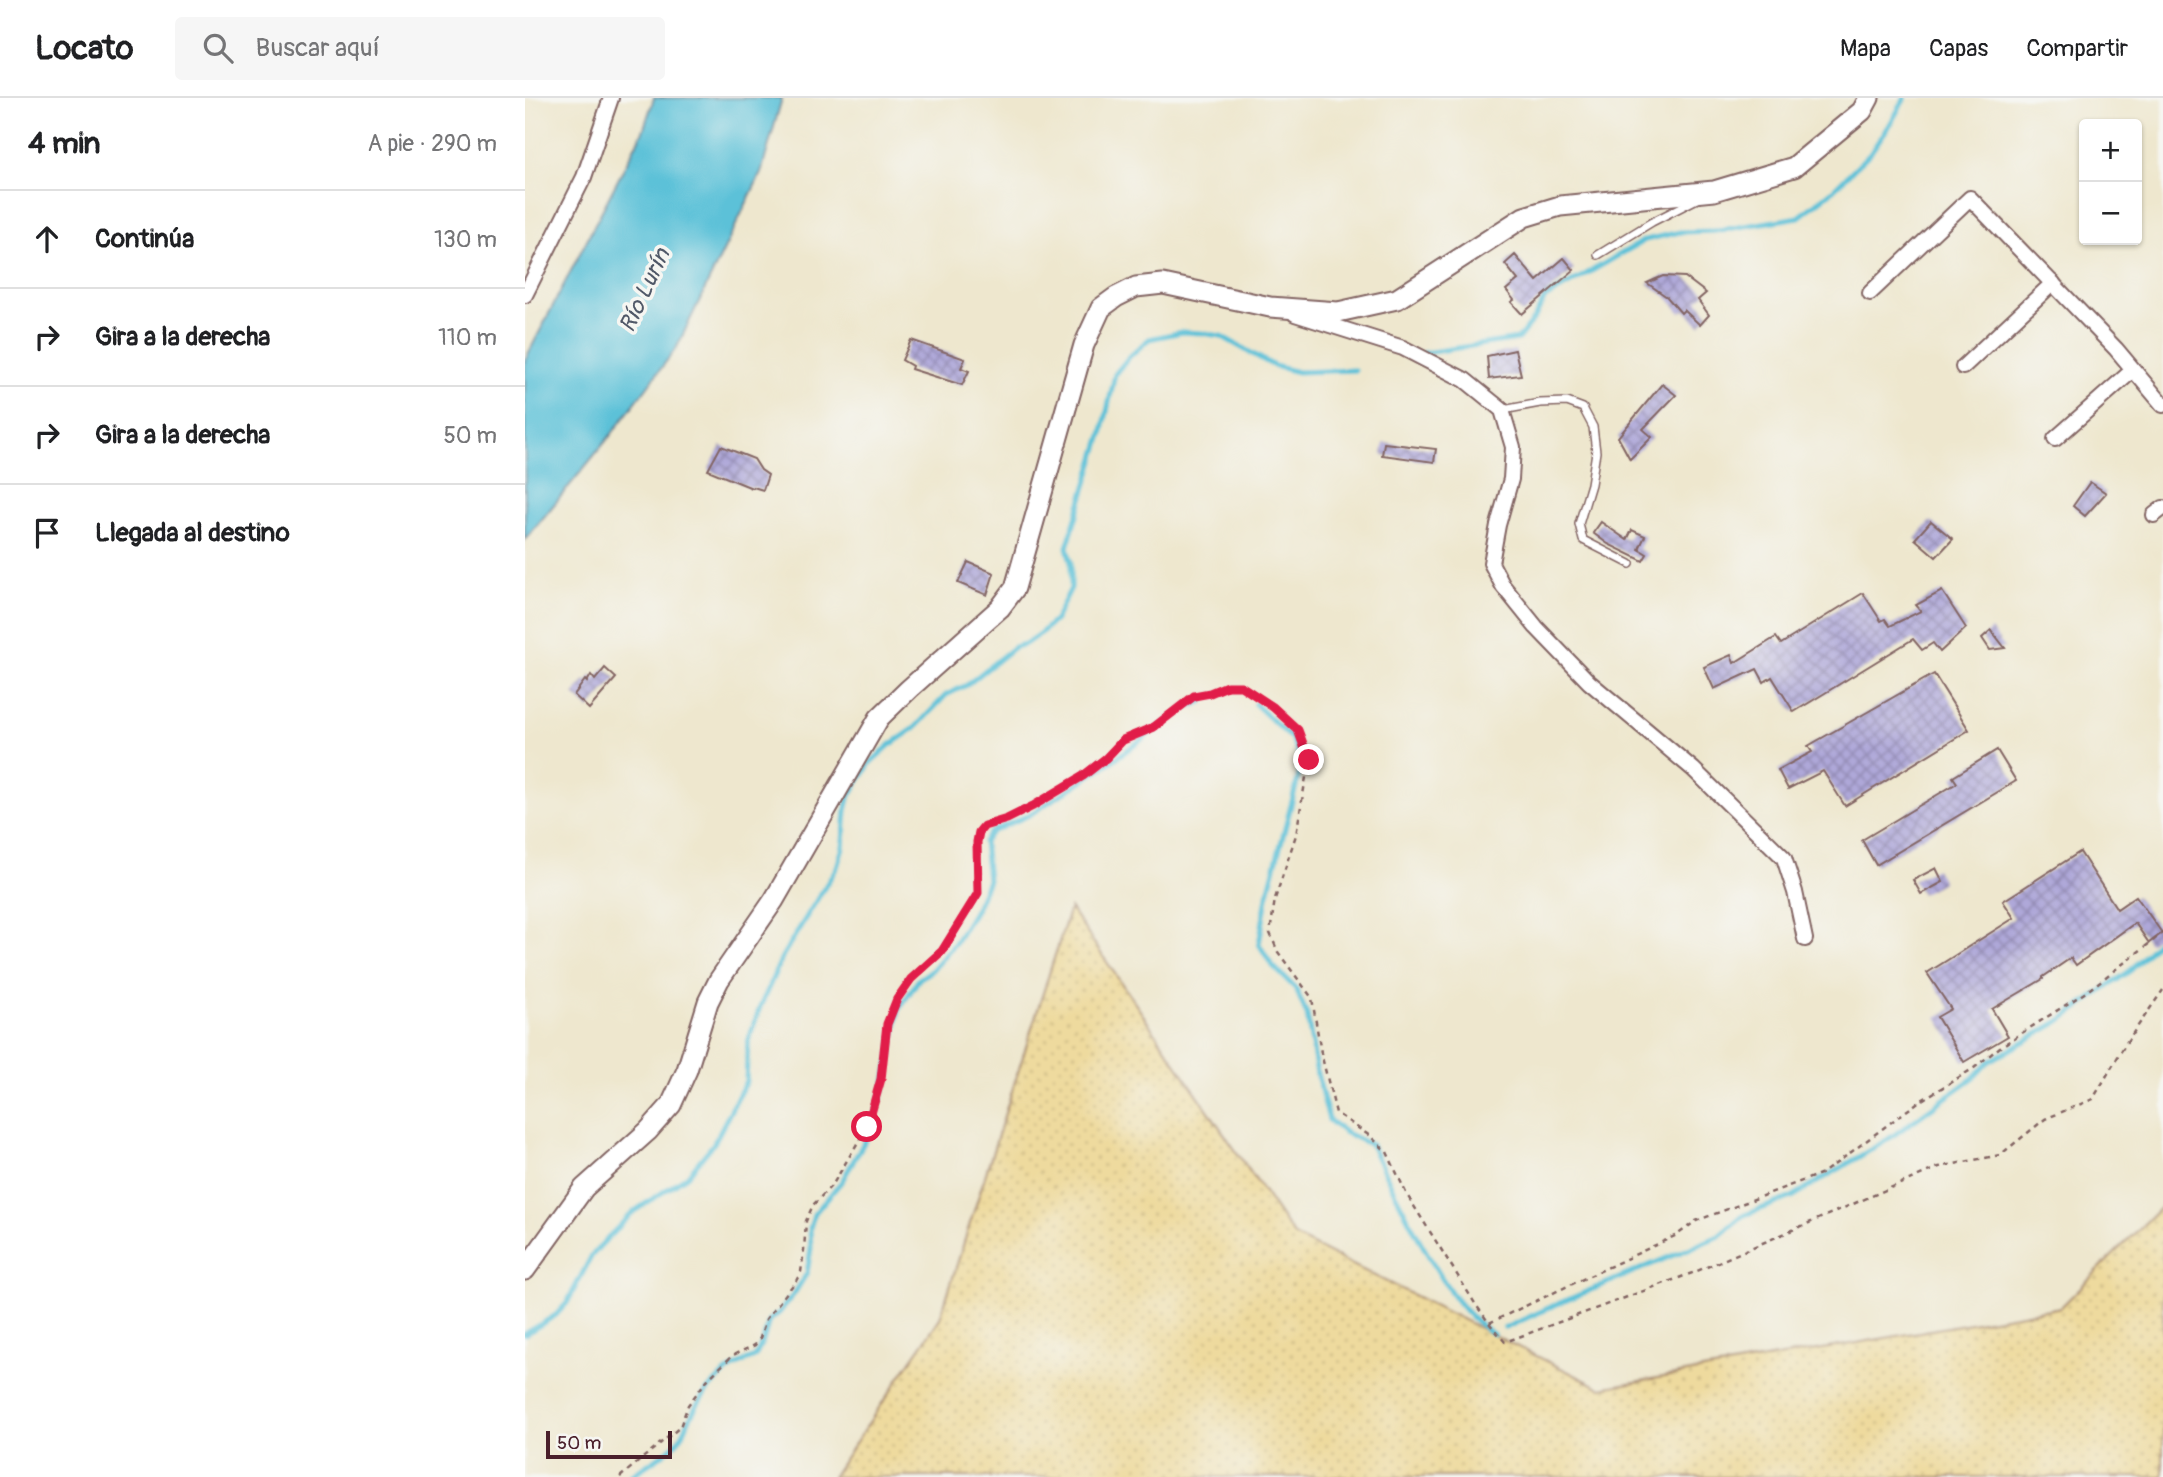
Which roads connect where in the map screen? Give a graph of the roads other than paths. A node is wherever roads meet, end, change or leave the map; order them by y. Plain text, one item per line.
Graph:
1 (611, 98) edge
2 (1869, 98) edge
3 (1714, 191) junction
4 (1598, 255) dead end
5 (2053, 283) junction
6 (1870, 293) dead end
7 (525, 295) edge
8 (1270, 307) junction
9 (1963, 367) dead end
10 (2133, 370) junction
11 (2163, 405) edge
12 (1502, 411) junction
13 (2055, 439) dead end
14 (1630, 564) dead end
15 (1805, 939) dead end
16 (525, 1270) edge

1 - 7 street
2 - 3 street
3 - 4 lane
3 - 8 street
5 - 6 street
5 - 9 street
5 - 10 street
8 - 12 street
8 - 16 street
10 - 11 street
10 - 13 street
12 - 14 lane
12 - 15 street

